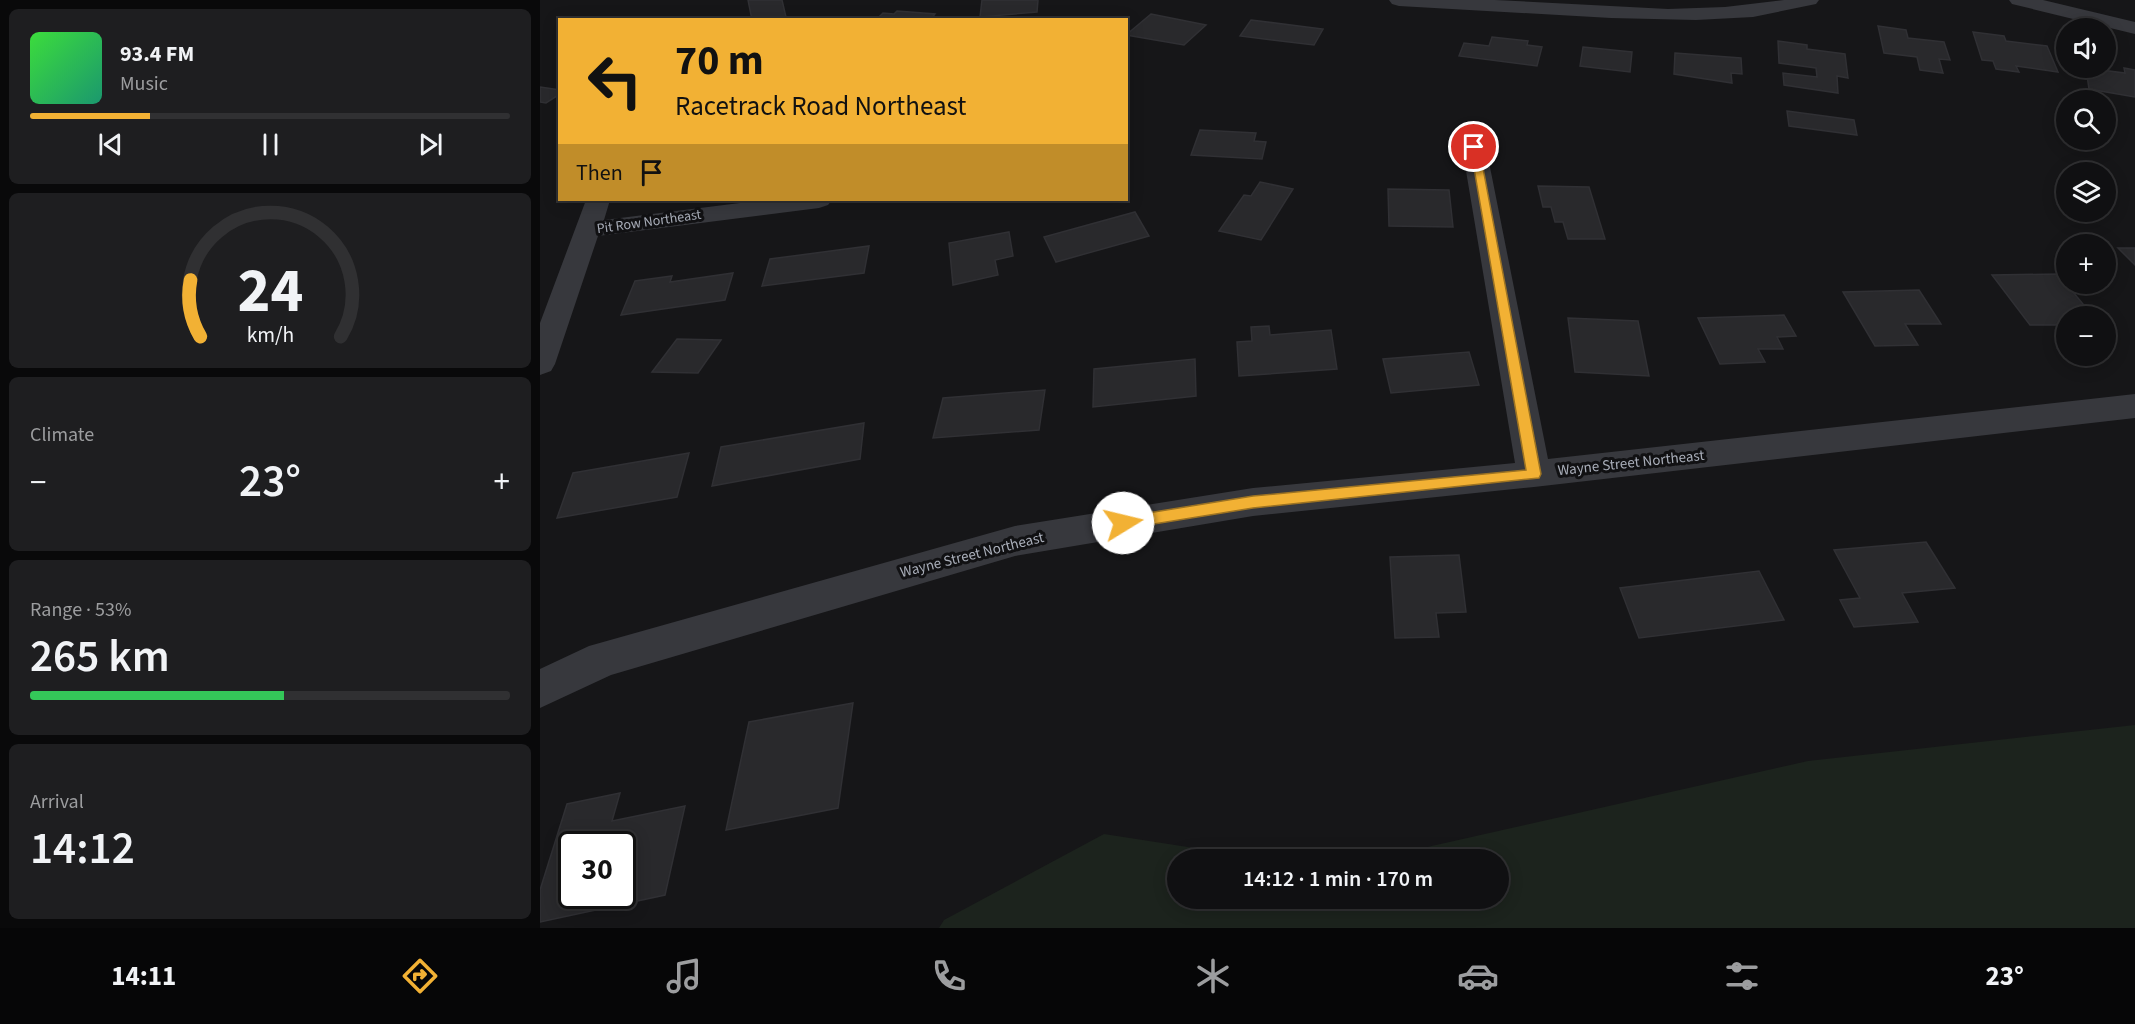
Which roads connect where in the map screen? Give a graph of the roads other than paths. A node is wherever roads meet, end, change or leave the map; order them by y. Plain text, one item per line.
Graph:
1 (1399, 0) edge
2 (1809, 0) edge
3 (2019, 0) edge
4 (2135, 28) edge
5 (1474, 147) dead end
6 (598, 201) edge
7 (811, 201) edge
8 (586, 230) junction
9 (540, 364) edge
10 (2135, 406) edge
11 (1534, 474) junction
12 (540, 689) edge

1 - 2 street
3 - 4 street
5 - 11 street
6 - 8 street
7 - 8 street, Pit Row Northeast
8 - 9 street
10 - 11 street, Wayne Street Northeast
11 - 12 street, Wayne Street Northeast

